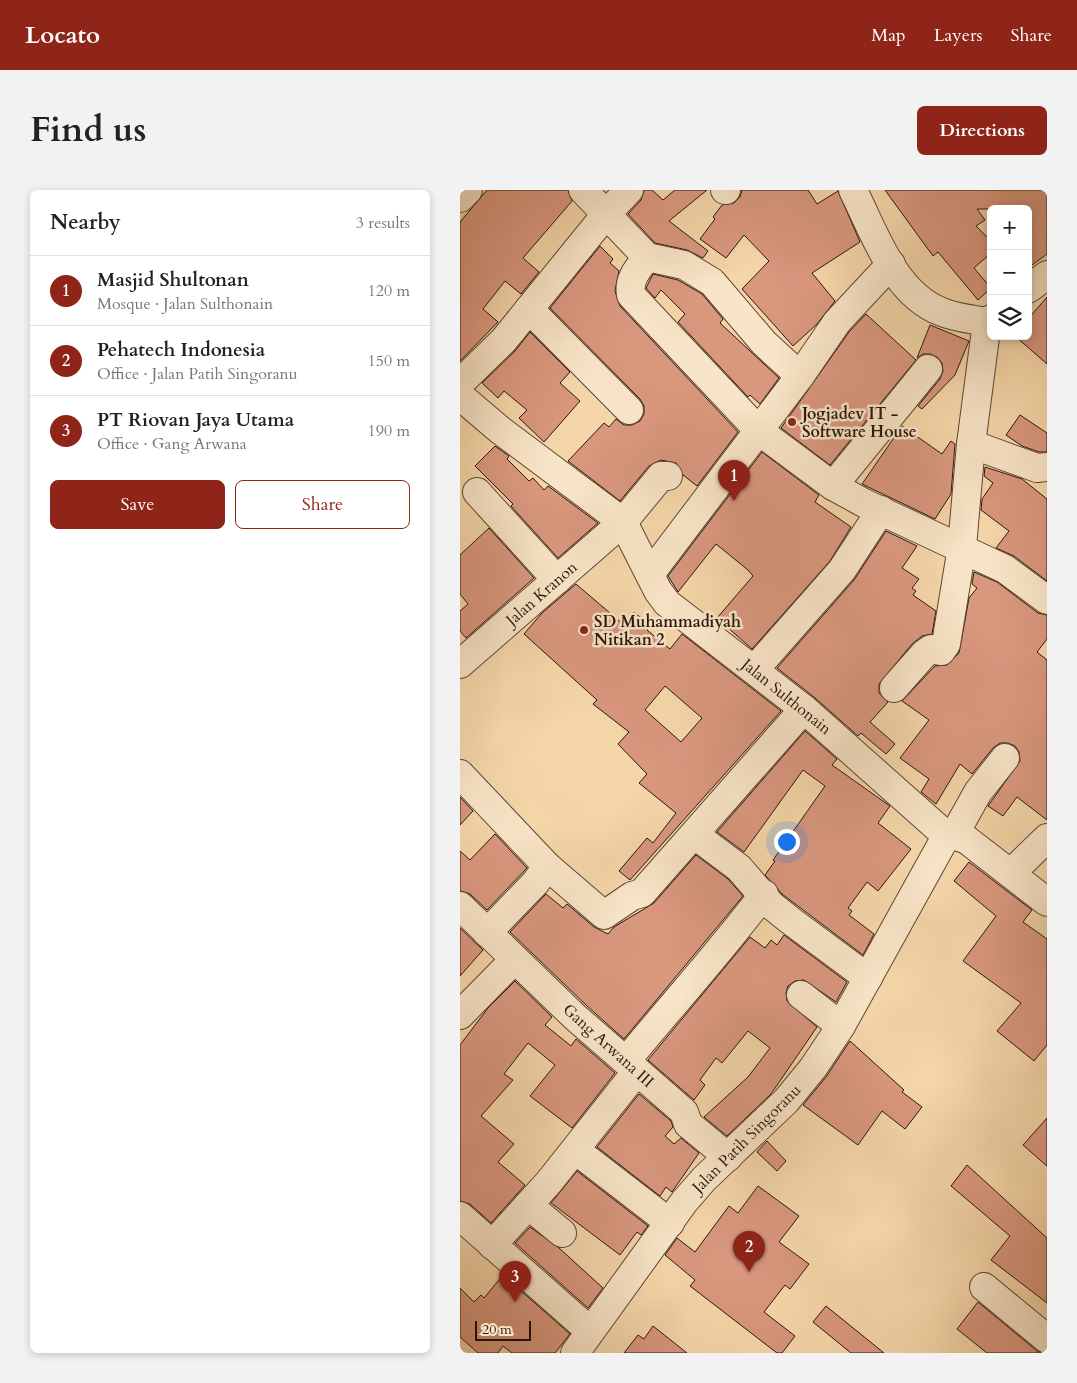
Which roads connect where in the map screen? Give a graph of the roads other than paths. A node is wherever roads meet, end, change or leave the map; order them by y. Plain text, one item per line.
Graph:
1 (468, 190) edge
2 (583, 190) edge
3 (629, 190) edge
4 (853, 190) edge
5 (460, 198) edge
6 (607, 213) junction
7 (648, 257) junction
8 (891, 264) junction
9 (1047, 274) edge
10 (1032, 286) edge
11 (529, 310) junction
12 (987, 320) edge
13 (987, 334) edge
14 (928, 369) dead end
15 (800, 376) junction
16 (460, 383) edge
17 (460, 396) edge
18 (628, 410) dead end
19 (759, 431) junction
20 (971, 444) junction
21 (1047, 467) edge
22 (668, 476) dead end
23 (833, 486) junction
24 (477, 492) dead end
25 (881, 510) junction
26 (623, 522) junction
27 (962, 548) junction
28 (650, 574) junction
29 (557, 580) junction
30 (1047, 600) edge
31 (460, 664) edge
32 (755, 669) junction
33 (894, 688) dead end
34 (804, 709) junction
35 (1005, 758) dead end
36 (460, 774) edge
37 (695, 835) junction
38 (951, 836) junction
39 (1047, 838) edge
40 (547, 866) junction
41 (1011, 873) junction
42 (764, 894) junction
43 (1047, 902) edge
44 (460, 906) edge
45 (487, 933) junction
46 (515, 959) junction
47 (868, 978) junction
48 (801, 995) dead end
49 (460, 1015) edge
50 (840, 1026) junction
51 (631, 1066) junction
52 (583, 1152) junction
53 (728, 1157) junction
54 (528, 1205) junction
55 (460, 1216) edge
56 (670, 1223) junction
57 (562, 1233) dead end
58 (492, 1245) junction
59 (984, 1287) dead end
60 (1047, 1339) edge
61 (582, 1342) edge

1 - 5 street
2 - 6 street
3 - 6 street
4 - 8 street
6 - 7 street
6 - 11 street
7 - 15 street
7 - 19 street
8 - 12 street
8 - 15 street
9 - 10 street
11 - 16 street
11 - 18 street
13 - 20 street
14 - 23 street
15 - 19 street
17 - 26 street
19 - 23 street
19 - 28 street
20 - 21 street
20 - 27 street
22 - 26 street, Jalan Kranon
23 - 25 street
24 - 29 street
25 - 27 street
25 - 32 street
26 - 28 street, Jalan Sulthonain
26 - 29 street, Jalan Kranon
27 - 30 street
27 - 33 street
28 - 32 street, Jalan Sulthonain
29 - 31 street, Jalan Kranon
32 - 34 street, Jalan Sulthonain
34 - 37 street
34 - 38 street, Jalan Sulthonain
35 - 38 street, Jalan Patih Singoranu
36 - 40 street
37 - 40 street
37 - 42 street
38 - 41 street, Jalan Sulthonain
38 - 47 street, Jalan Patih Singoranu
39 - 41 street
40 - 45 street
41 - 43 street, Jalan Sulthonain
42 - 47 street
42 - 51 street
44 - 45 street, Gang Arwana III
45 - 46 street, Gang Arwana III
46 - 49 street
46 - 51 street, Gang Arwana III
47 - 50 street, Jalan Patih Singoranu
48 - 50 street
50 - 53 street, Jalan Patih Singoranu
51 - 52 street
51 - 53 street, Gang Arwana III
52 - 54 street
52 - 56 street
53 - 56 street, Jalan Patih Singoranu
54 - 57 street
54 - 58 street
55 - 58 street
56 - 61 street, Jalan Patih Singoranu
58 - 61 street
59 - 60 street

